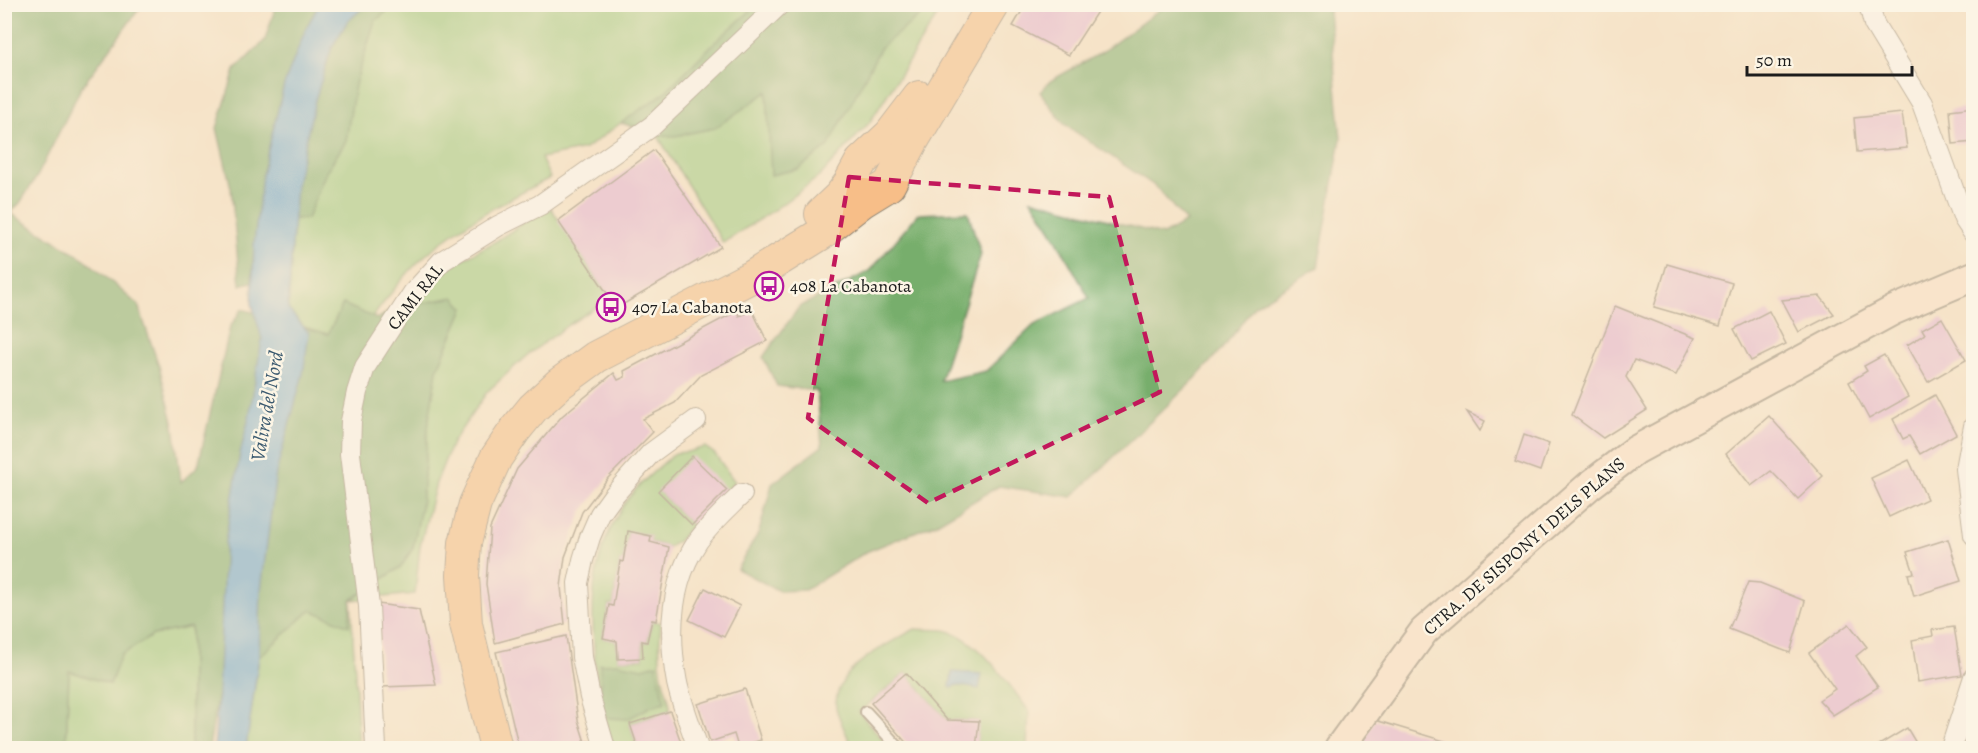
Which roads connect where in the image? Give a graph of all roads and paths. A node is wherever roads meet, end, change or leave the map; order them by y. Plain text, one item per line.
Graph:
1 (780, 4) edge
2 (976, 4) edge
3 (994, 4) edge
4 (1869, 4) edge
5 (864, 162) junction
6 (889, 183) junction
7 (1974, 234) edge
8 (1974, 276) edge
9 (696, 420) dead end
10 (1974, 426) edge
11 (742, 494) dead end
12 (1974, 535) edge
13 (1974, 677) edge
14 (866, 712) dead end
15 (376, 748) edge
16 (478, 748) edge
17 (496, 748) edge
18 (605, 748) edge
19 (698, 748) edge
20 (898, 748) edge
21 (1339, 748) edge
22 (1951, 748) edge

1 - 15 street, CAMI RAL
2 - 5 main road
3 - 6 main road
4 - 7 street
5 - 6 main road
5 - 16 main road
6 - 17 main road
8 - 21 main road, CTRA. DE SISPONY I DELS PLANS
9 - 18 street
10 - 12 street
11 - 19 street
13 - 22 street
14 - 20 lane

